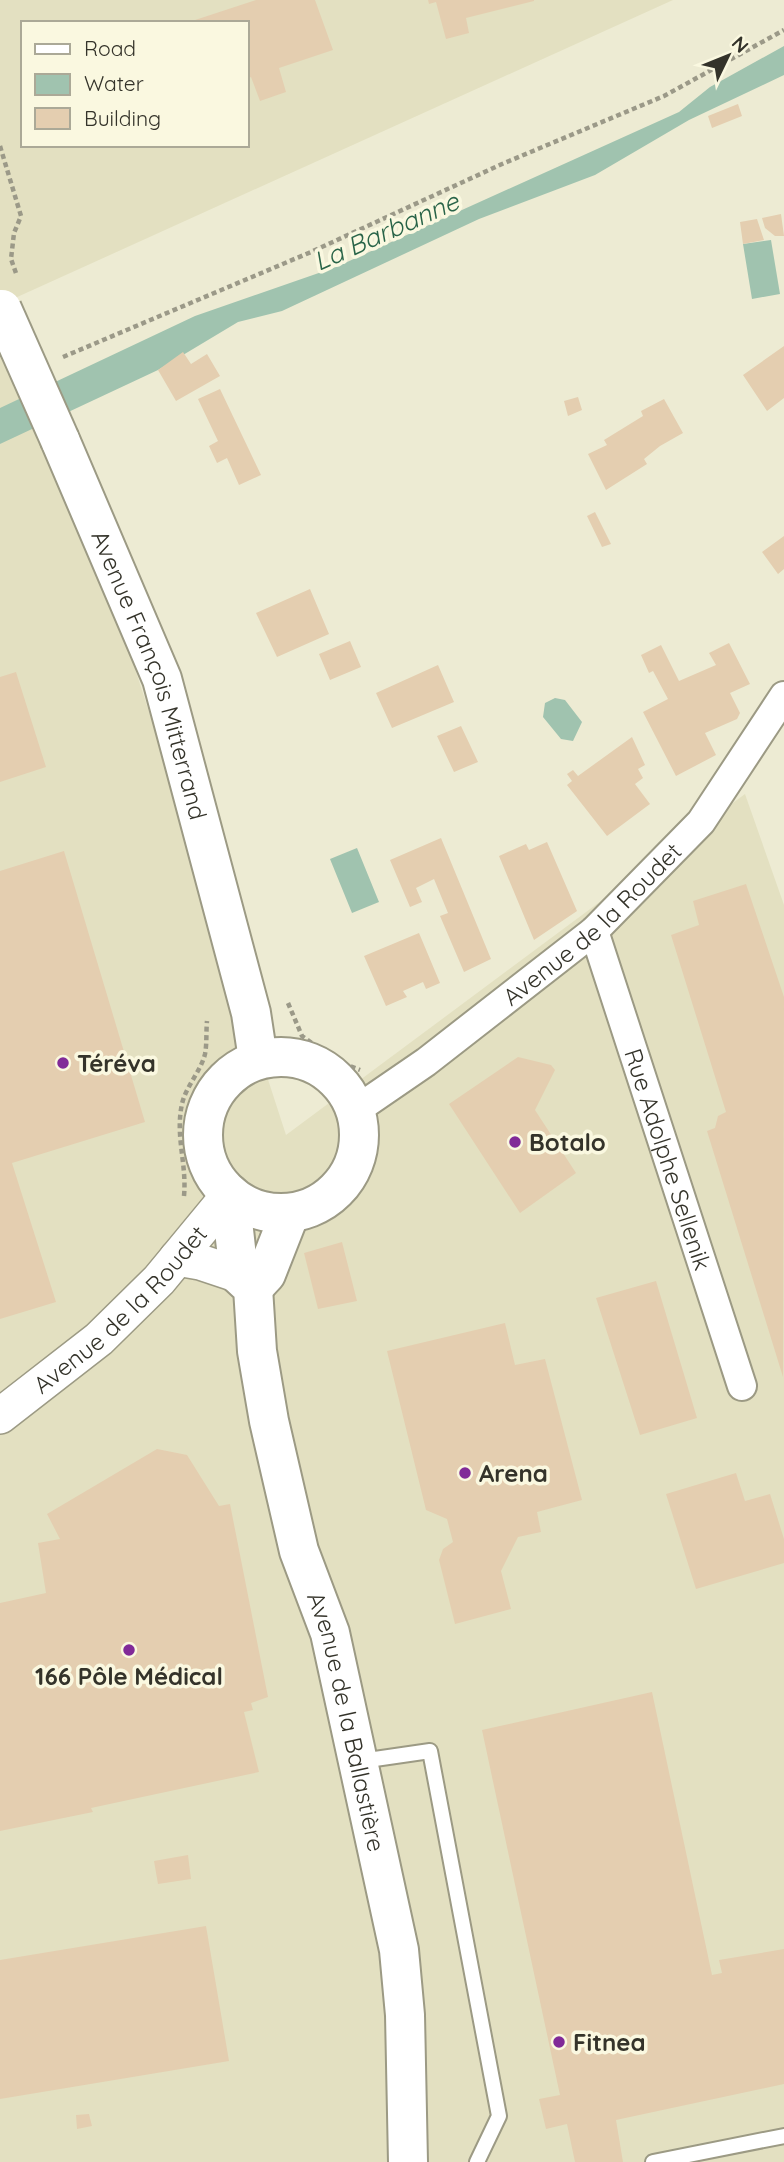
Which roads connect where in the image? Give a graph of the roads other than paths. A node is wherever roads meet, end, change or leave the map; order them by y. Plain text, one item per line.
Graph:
1 (1, 306) edge
2 (784, 696) edge
3 (594, 931) junction
4 (258, 1059) junction
5 (356, 1110) junction
6 (230, 1194) junction
7 (290, 1213) junction
8 (177, 1258) junction
9 (246, 1281) junction
10 (742, 1386) dead end
11 (0, 1416) edge
12 (357, 1761) junction
13 (784, 2136) edge
14 (698, 2157) edge
15 (408, 2162) edge
16 (477, 2162) edge
17 (653, 2162) edge

1 - 4 main road, Avenue François Mitterrand, bridge
2 - 3 street, Avenue de la Roudet
3 - 5 street, Avenue de la Roudet
3 - 10 street, Rue Adolphe Sellenik
4 - 5 main road
4 - 6 main road
5 - 7 main road
6 - 7 main road
6 - 8 street, Avenue de la Roudet
6 - 9 main road, Avenue de la Ballastière
7 - 9 main road
8 - 9 street
8 - 11 street, Avenue de la Roudet
9 - 12 main road, Avenue de la Ballastière
12 - 15 main road, Avenue de la Ballastière
12 - 16 lane
13 - 14 lane
14 - 17 lane

